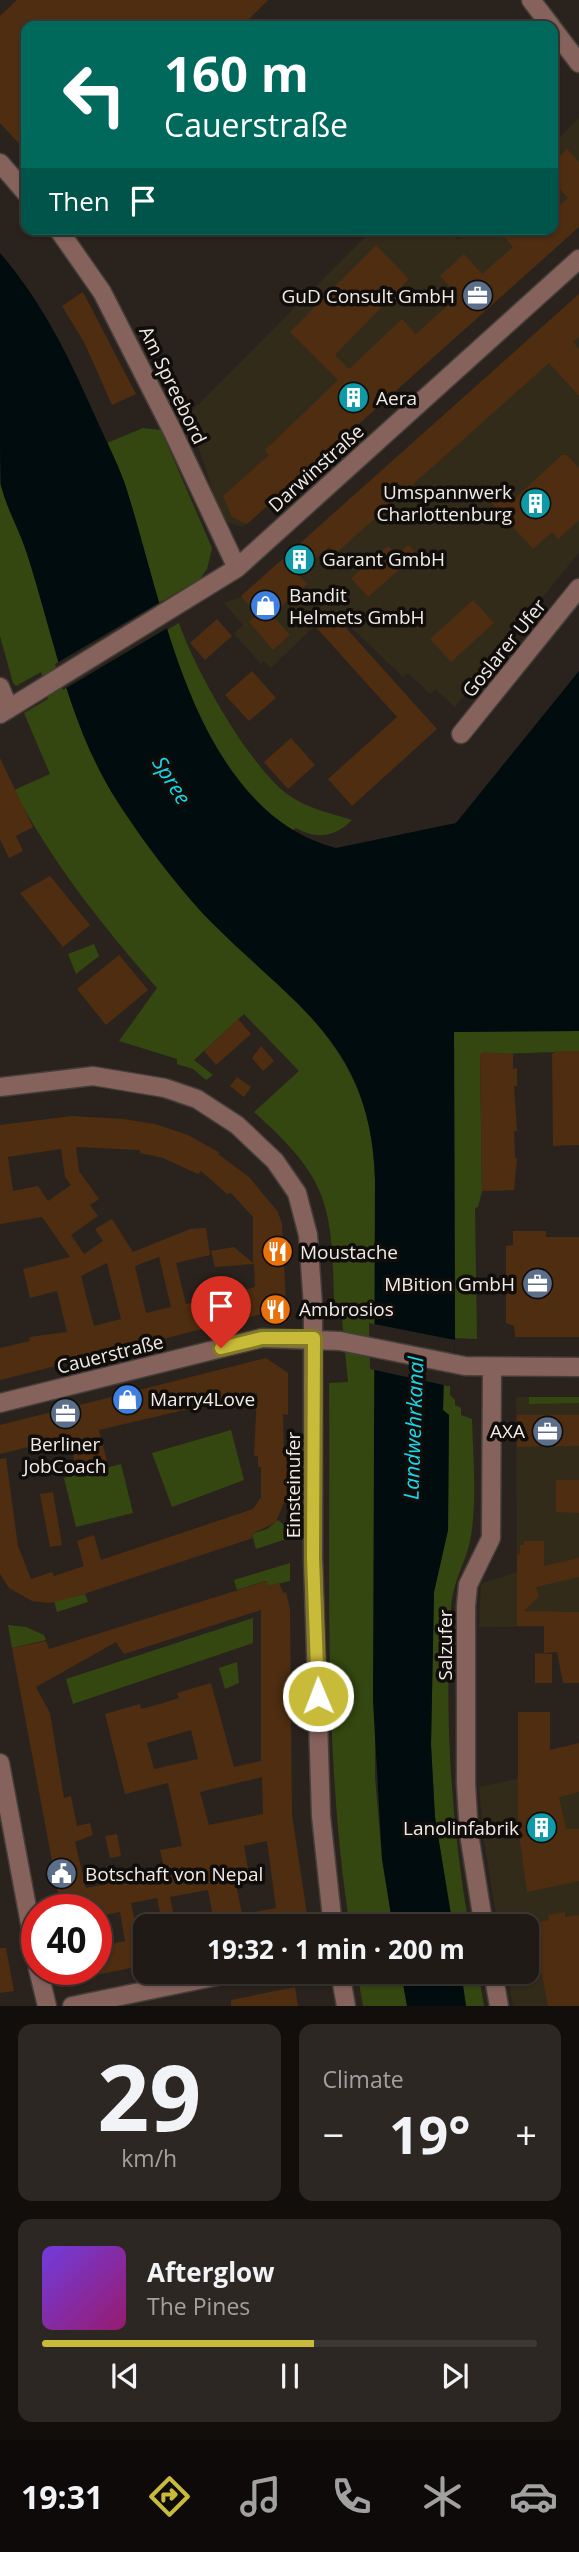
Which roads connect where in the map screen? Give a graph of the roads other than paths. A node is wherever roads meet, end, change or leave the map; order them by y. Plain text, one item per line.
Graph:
1 (530, 0) edge
2 (546, 21) edge
3 (558, 32) edge
4 (573, 41) edge
5 (579, 63) edge
6 (0, 163) edge
7 (21, 187) edge
8 (62, 235) edge
9 (579, 259) edge
10 (237, 568) junction
11 (579, 588) edge
12 (0, 687) edge
13 (4, 711) edge
14 (461, 734) dead end
15 (0, 1087) edge
16 (314, 1338) junction
17 (579, 1367) edge
18 (492, 1368) junction
19 (0, 1403) edge
20 (0, 1763) edge
21 (24, 1894) edge
22 (332, 1914) edge
23 (482, 1914) edge
24 (179, 1984) edge
25 (342, 1984) edge
26 (495, 1984) edge
27 (42, 1985) edge
28 (47, 2006) edge
29 (72, 2006) edge
30 (346, 2006) edge
31 (499, 2006) edge

1 - 2 street
3 - 4 street
4 - 5 street
6 - 7 street
8 - 10 street, Am Spreebord
9 - 10 street, Darwinstraße
10 - 13 street, Darwinstraße
11 - 14 street, Goslarer Ufer
12 - 13 street
15 - 16 street, Einsteinufer
16 - 18 street, Cauerstraße
16 - 19 street, Cauerstraße
16 - 22 street, Einsteinufer
17 - 18 street, Cauerstraße
18 - 23 street, Salzufer
20 - 21 street
24 - 29 street
25 - 30 street
26 - 31 street
27 - 28 street

